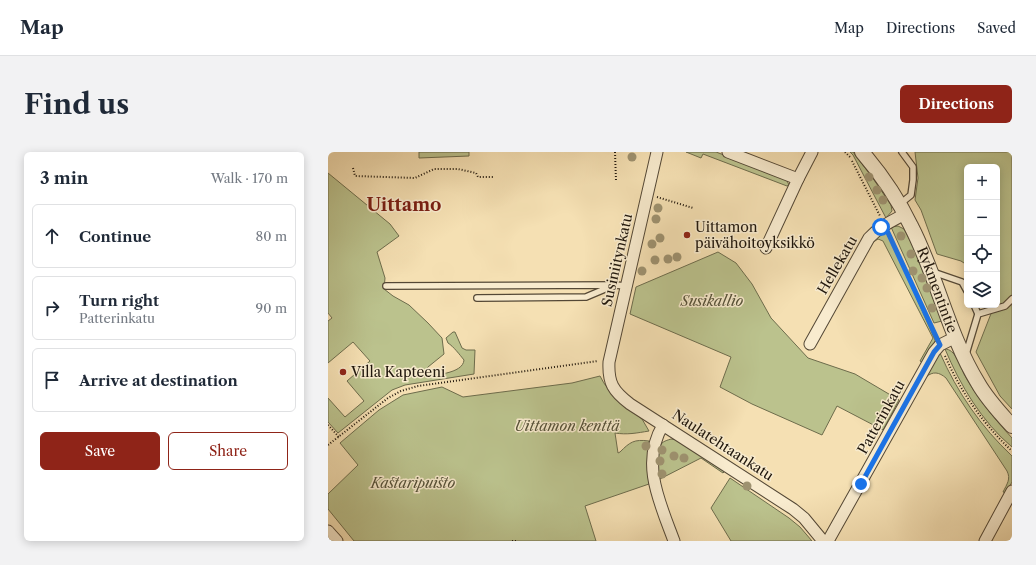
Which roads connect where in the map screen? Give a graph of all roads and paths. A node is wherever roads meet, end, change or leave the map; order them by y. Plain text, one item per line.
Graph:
1 (615, 152) edge
2 (657, 152) edge
3 (728, 152) edge
4 (812, 152) edge
5 (845, 152) edge
6 (862, 152) edge
7 (902, 152) edge
8 (354, 168) dead end
9 (494, 177) dead end
10 (798, 179) junction
11 (616, 181) dead end
12 (656, 196) dead end
13 (694, 208) dead end
14 (902, 209) junction
15 (884, 224) junction
16 (766, 248) dead end
17 (930, 272) junction
18 (386, 286) dead end
19 (620, 286) junction
20 (964, 286) edge
21 (477, 298) dead end
22 (1012, 299) edge
23 (975, 308) edge
24 (978, 314) junction
25 (956, 337) junction
26 (810, 344) dead end
27 (940, 345) junction
28 (965, 357) junction
29 (609, 362) junction
30 (608, 374) joint
31 (663, 424) junction
32 (328, 425) edge
33 (1012, 426) edge
34 (339, 437) junction
35 (328, 445) edge
36 (1012, 451) edge
37 (1012, 491) edge
38 (328, 531) edge
39 (337, 541) edge
40 (512, 541) edge
41 (516, 541) edge
42 (674, 541) edge
43 (824, 541) edge
44 (828, 541) edge
45 (985, 541) edge

1 - 11 path
2 - 19 street, Susiniitynkatu
3 - 10 street
4 - 10 street
5 - 15 path
6 - 14 street, Rykmentintie
7 - 14 lane
8 - 9 path
10 - 16 street
12 - 13 path
14 - 15 street, Hellekatu
14 - 17 street, Rykmentintie
15 - 26 street, Hellekatu
15 - 27 path
17 - 20 lane
17 - 25 street, Rykmentintie
18 - 19 lane
19 - 21 lane
19 - 29 street, Susiniitynkatu
22 - 24 lane
23 - 24 lane
24 - 28 lane
25 - 27 street, Patterinkatu
25 - 28 street, Rykmentintie
27 - 36 path
27 - 44 street, Patterinkatu
28 - 33 street, Rykmentintie
29 - 30 street, Susiniitynkatu
29 - 34 path
30 - 31 street, Naulatehtaankatu
31 - 42 street
31 - 43 street, Naulatehtaankatu
32 - 34 path
34 - 35 path
37 - 45 street
38 - 39 street
40 - 41 path

